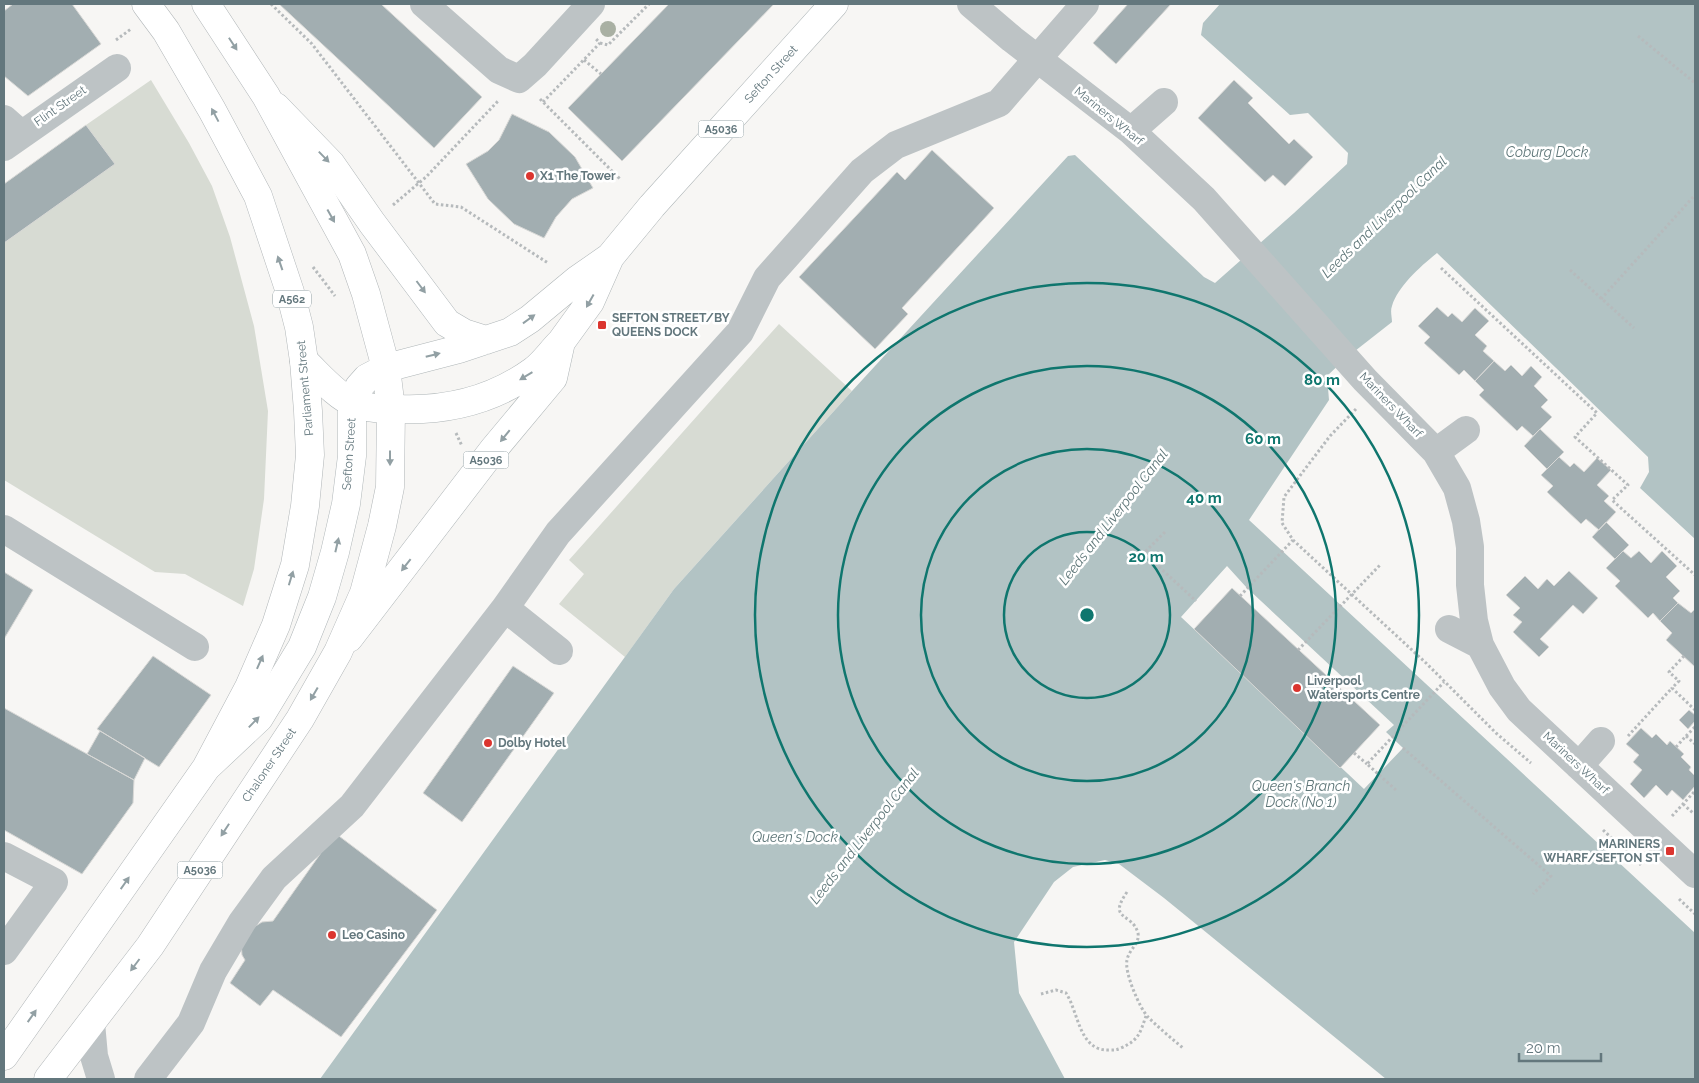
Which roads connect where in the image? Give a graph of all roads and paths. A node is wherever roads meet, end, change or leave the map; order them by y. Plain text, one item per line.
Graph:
1 (146, 4) edge
2 (206, 4) edge
3 (271, 4) edge
4 (424, 4) edge
5 (591, 4) edge
6 (649, 4) edge
7 (834, 4) edge
8 (971, 4) edge
9 (1085, 4) edge
10 (1638, 36) dead end
11 (600, 43) dead end
12 (1037, 58) junction
13 (584, 60) dead end
14 (117, 68) dead end
15 (601, 74) dead end
16 (519, 78) junction
17 (562, 83) dead end
18 (1695, 83) edge
19 (266, 96) junction
20 (543, 102) junction
21 (1164, 102) dead end
22 (1130, 131) junction
23 (10, 133) edge
24 (621, 180) dead end
25 (418, 183) junction
26 (1695, 194) edge
27 (387, 210) dead end
28 (610, 257) junction
29 (548, 263) dead end
30 (313, 267) dead end
31 (1441, 268) dead end
32 (1570, 270) dead end
33 (336, 297) dead end
34 (1601, 299) junction
35 (1634, 328) dead end
36 (486, 340) junction
37 (560, 342) junction
38 (304, 361) junction
39 (386, 368) junction
40 (1362, 392) junction
41 (352, 403) junction
42 (391, 409) junction
43 (1466, 430) dead end
44 (1436, 452) junction
45 (4, 528) edge
46 (1166, 532) dead end
47 (1293, 540) junction
48 (1381, 564) dead end
49 (1695, 576) edge
50 (1350, 595) junction
51 (1240, 596) dead end
52 (1196, 601) dead end
53 (505, 608) junction
54 (1449, 629) dead end
55 (1480, 645) junction
56 (195, 646) dead end
57 (1298, 650) dead end
58 (559, 651) dead end
59 (338, 652) junction
60 (1684, 656) dead end
61 (1444, 682) junction
62 (1672, 688) junction
63 (1695, 710) edge
64 (1695, 726) edge
65 (1686, 736) junction
66 (1611, 741) joint
67 (1695, 744) edge
68 (1676, 747) dead end
69 (1403, 748) dead end
70 (1354, 753) dead end
71 (1367, 764) junction
72 (1579, 766) junction
73 (1537, 767) dead end
74 (206, 768) junction
75 (1396, 790) dead end
76 (1695, 792) edge
77 (1683, 804) junction
78 (1693, 813) dead end
79 (1667, 822) dead end
80 (1600, 826) dead end
81 (4, 856) edge
82 (1643, 866) dead end
83 (1695, 874) edge
84 (1127, 892) dead end
85 (1533, 894) dead end
86 (1679, 898) dead end
87 (1695, 914) edge
88 (4, 951) edge
89 (1041, 994) dead end
90 (1146, 1016) junction
91 (91, 1023) junction
92 (1182, 1048) dead end
93 (4, 1056) edge
94 (48, 1079) edge
95 (102, 1079) edge
96 (148, 1079) edge

38 -> 1 main road, Parliament Street / A562
2 -> 19 main road
3 - 25 path
4 - 16 street
5 - 16 street
6 - 11 path
7 - 28 main road, Sefton Street / A5036
8 - 12 street, Mariners Wharf
9 - 12 street
10 - 18 path
12 - 22 street, Mariners Wharf
12 - 53 street
13 - 15 path
14 - 23 street, Flint Street
16 - 20 path
16 - 25 path
17 - 20 path
19 -> 36 main road
19 -> 39 main road
20 - 24 path
21 - 22 street
22 - 40 street, Mariners Wharf
25 - 27 path
25 - 29 path
26 - 34 path
36 -> 28 main road, Sefton Street / A5036
28 -> 37 main road, Sefton Street / A5036
30 - 33 path
31 - 49 path
32 - 34 path
34 - 35 path
39 -> 36 main road, Sefton Street / A5036
37 -> 42 main road, A5036
37 -> 59 main road, Sefton Street / A5036
38 - 41 main road, A5036
74 -> 38 main road, Parliament Street / A562
39 - 41 main road, Sefton Street / A5036
39 - 42 main road
40 - 44 street, Mariners Wharf
40 - 47 path
41 - 42 main road, A5036
74 -> 41 main road, Sefton Street / A5036
42 -> 59 main road, Chaloner Street
43 - 44 street
44 - 55 street, Mariners Wharf
45 - 56 street
46 - 52 path
47 - 50 path
47 - 51 path
48 - 50 path
50 - 57 path
50 - 61 path
53 - 58 street
53 - 96 street
54 - 55 street
55 - 72 street, Mariners Wharf
59 -> 91 main road, Chaloner Street / A5036
60 - 62 path
61 - 71 path
61 - 73 path
62 - 63 path
62 - 66 path
64 - 65 path
65 - 67 path
65 - 68 path
66 - 72 street
69 - 85 path
70 - 71 path
71 - 75 path
72 - 83 street, Mariners Wharf
93 -> 74 main road, A5036
76 - 77 path
77 - 78 path
77 - 79 path
80 - 82 path
81 - 88 street
84 - 90 path
86 - 87 path
89 - 90 path
90 - 92 path
91 - 94 main road, Chaloner Street / A5036
91 - 95 street

